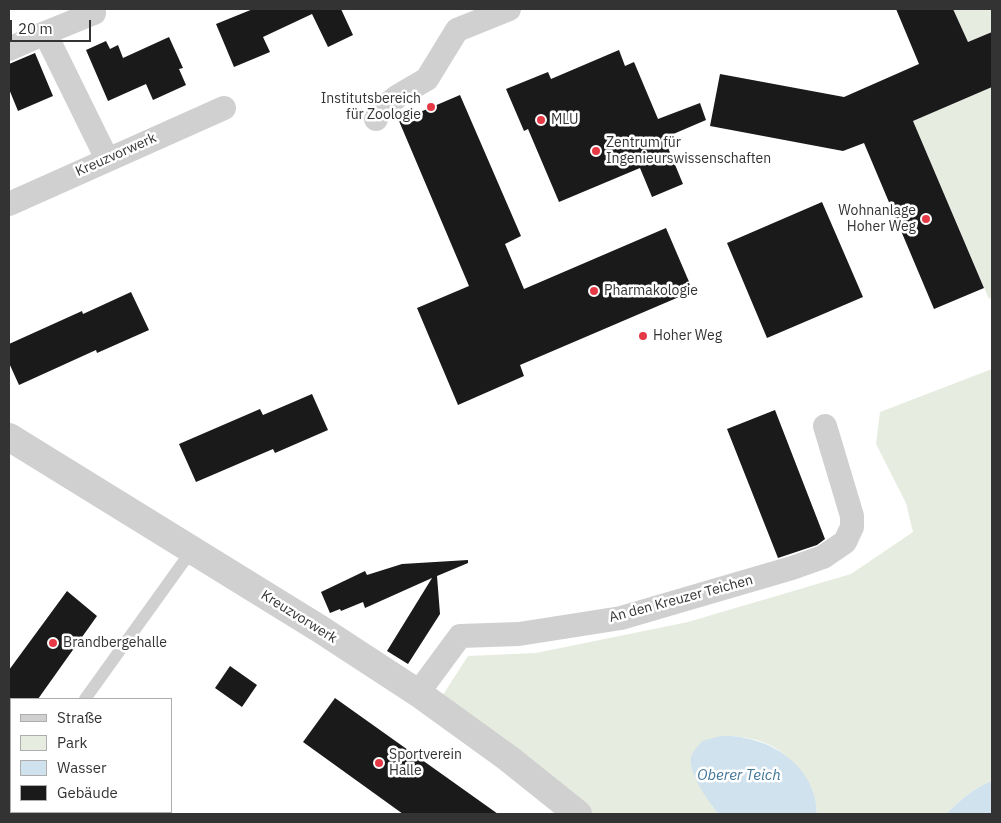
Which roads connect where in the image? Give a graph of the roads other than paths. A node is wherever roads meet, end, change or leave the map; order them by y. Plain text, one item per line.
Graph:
1 (509, 9) edge
2 (94, 13) dead end
3 (45, 33) junction
4 (9, 49) edge
5 (224, 108) dead end
6 (376, 119) dead end
7 (107, 159) junction
8 (9, 204) edge
9 (825, 426) dead end
10 (9, 437) edge
11 (192, 550) junction
12 (418, 693) junction
13 (87, 698) edge
14 (578, 814) edge

1 - 6 street
2 - 3 street
3 - 4 street
3 - 7 street
5 - 7 street, Kreuzvorwerk
7 - 8 street, Kreuzvorwerk
9 - 12 street, An den Kreuzer Teichen
10 - 11 street, Kreuzvorwerk
11 - 12 street, Kreuzvorwerk
11 - 13 lane
12 - 14 street, Kreuzvorwerk

